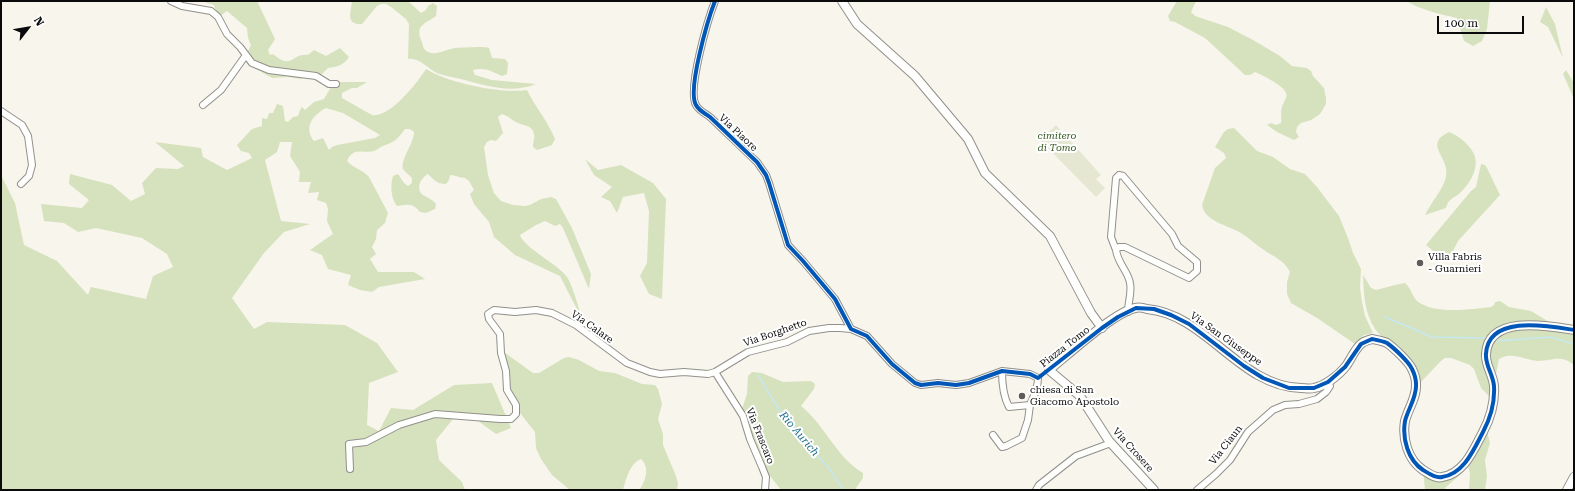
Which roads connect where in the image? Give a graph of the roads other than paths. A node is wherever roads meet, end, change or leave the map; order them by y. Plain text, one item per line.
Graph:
1 (171, 1) edge
2 (715, 1) edge
3 (842, 1) edge
4 (246, 55) junction
5 (336, 84) dead end
6 (203, 105) dead end
7 (1, 111) edge
8 (21, 184) dead end
9 (1116, 250) junction
10 (1128, 312) junction
11 (1102, 328) junction
12 (851, 329) junction
13 (1574, 330) edge
14 (1049, 370) junction
15 (1002, 371) junction
16 (715, 372) junction
17 (1038, 378) junction
18 (1328, 382) junction
19 (1030, 405) junction
20 (994, 435) dead end
21 (1111, 443) junction
22 (350, 468) dead end
23 (1574, 477) edge
24 (765, 490) edge
25 (1036, 490) edge
26 (1154, 490) edge
27 (1197, 490) edge
28 (1567, 490) edge

1 - 4 street
2 - 12 street, Via Piaore
3 - 11 street
4 - 5 street
4 - 6 street
7 - 8 street
9 - 9 street
9 - 10 street
10 - 11 street, Via San Giuseppe
10 - 18 street, Via San Giuseppe
11 - 14 street, Piazza Tomo
12 - 15 street, Via Borghetto
12 - 16 street, Via Borghetto
13 - 18 street, Via San Giuseppe
14 - 17 street, Piazza Tomo
14 - 21 street, Via Crosere
15 - 17 street, Via Borghetto
15 - 19 street
16 - 22 street, Via Calare
16 - 24 street, Via Frascaro
17 - 19 street, Piazza Tomo
18 - 27 street, Via Ciaun
19 - 20 street, Piazza Tomo
21 - 25 street
21 - 26 street, Via Crosere
23 - 28 street

